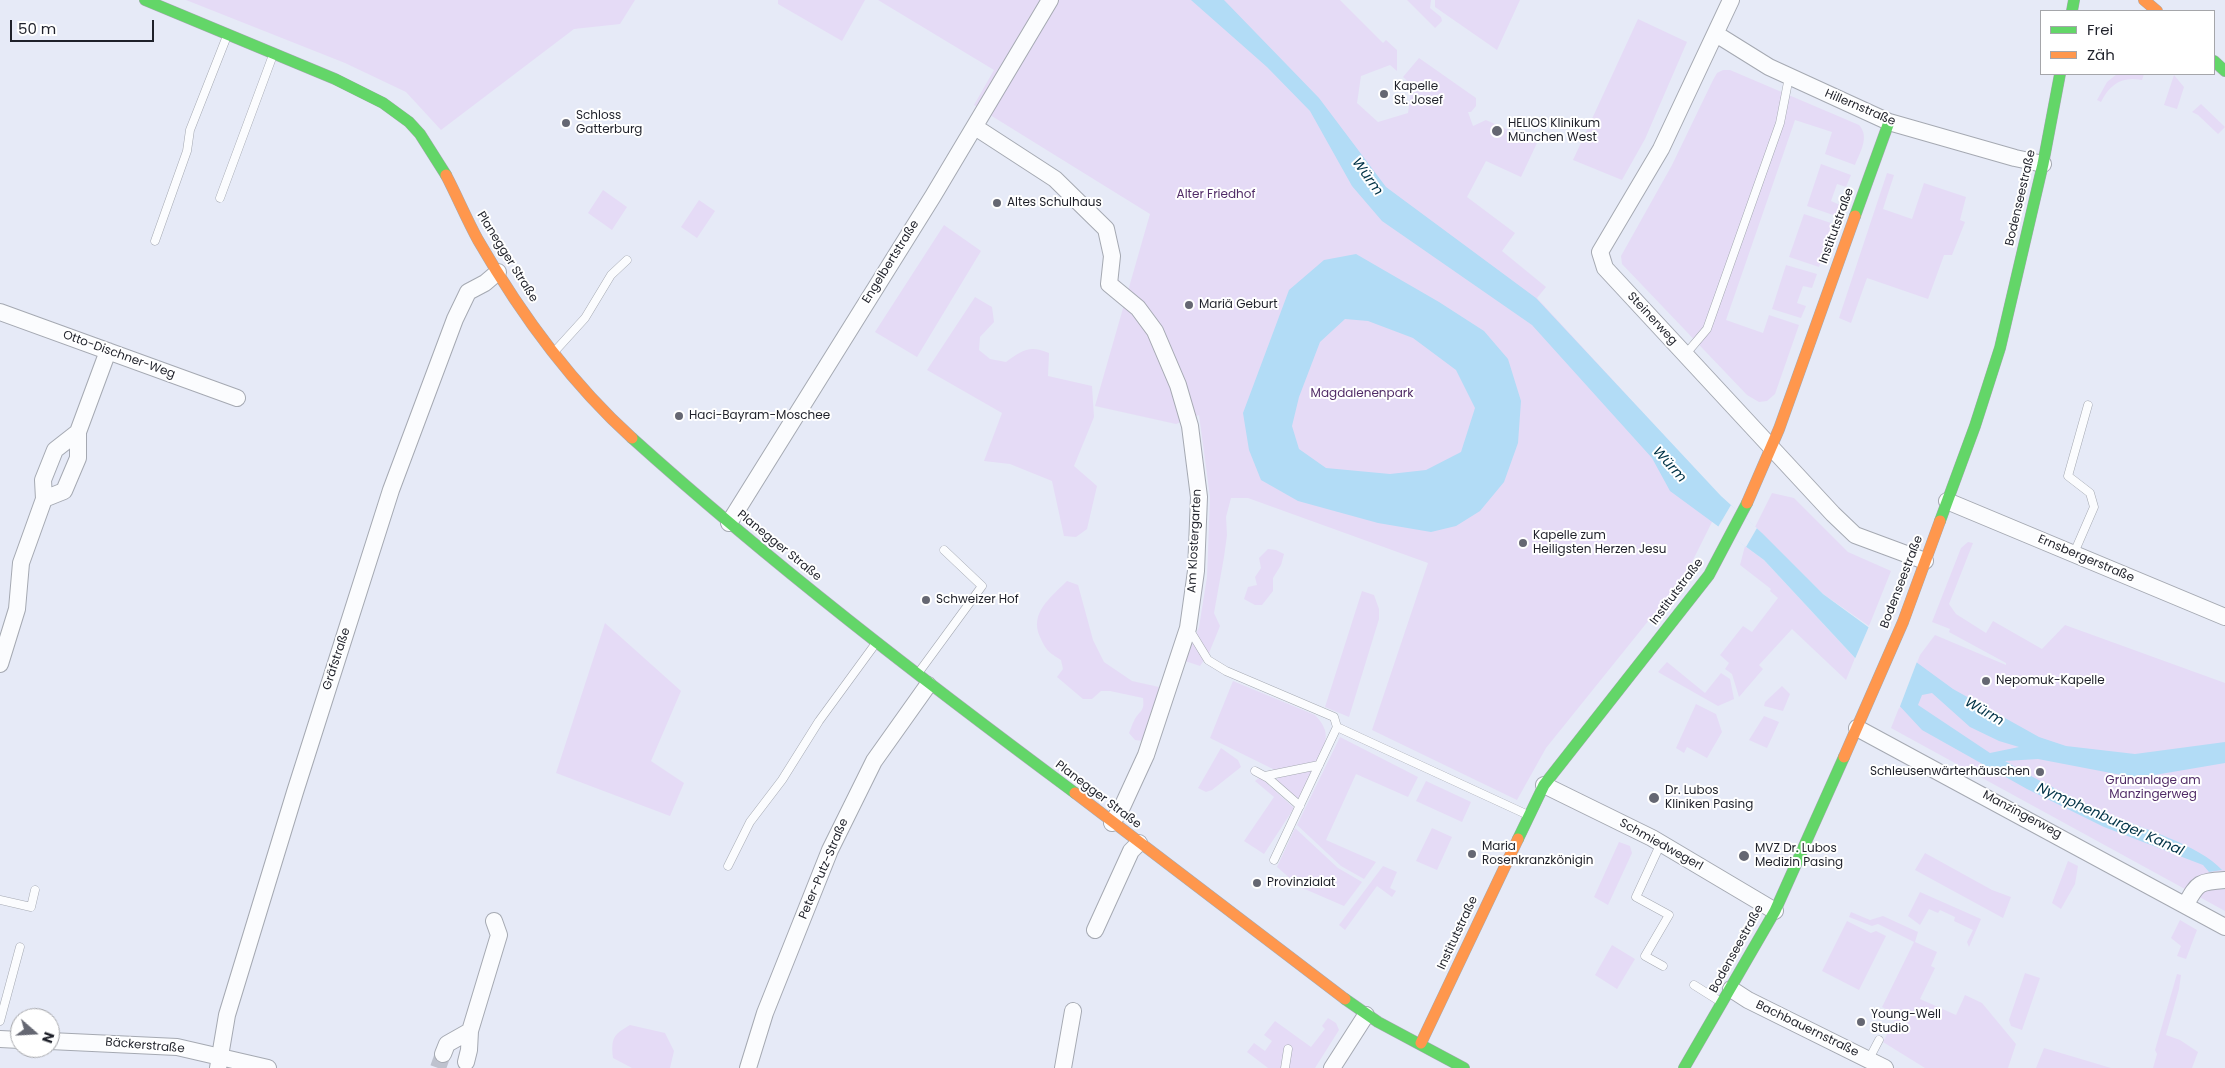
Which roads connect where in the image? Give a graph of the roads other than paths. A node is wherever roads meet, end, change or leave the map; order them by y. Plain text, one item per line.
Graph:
1 (145, 0) edge
2 (1050, 0) edge
3 (1731, 0) edge
4 (2144, 0) edge
5 (2156, 10) edge
6 (228, 34) junction
7 (1716, 34) junction
8 (274, 54) junction
9 (2215, 62) edge
10 (2225, 71) edge
11 (2060, 75) edge
12 (1789, 77) junction
13 (1889, 122) junction
14 (975, 127) junction
15 (2043, 164) junction
16 (220, 198) dead end
17 (155, 241) dead end
18 (627, 260) dead end
19 (498, 272) junction
20 (0, 312) edge
21 (108, 352) junction
22 (554, 352) junction
23 (1685, 355) junction
24 (237, 398) dead end
25 (2088, 405) dead end
26 (78, 432) junction
27 (1771, 448) junction
28 (44, 499) junction
29 (1947, 501) junction
30 (729, 523) junction
31 (944, 550) dead end
32 (2074, 554) junction
33 (1925, 561) junction
34 (2225, 617) edge
35 (1188, 628) junction
36 (876, 644) junction
37 (0, 664) edge
38 (922, 680) junction
39 (1337, 727) junction
40 (1857, 728) junction
41 (1319, 765) junction
42 (1255, 771) dead end
43 (1265, 776) junction
44 (1544, 785) junction
45 (1300, 806) junction
46 (1529, 815) junction
47 (1112, 823) junction
48 (1140, 843) junction
49 (1661, 843) junction
50 (1274, 860) dead end
51 (728, 866) dead end
52 (2225, 880) edge
53 (35, 890) dead end
54 (0, 900) edge
55 (2186, 904) junction
56 (1775, 911) junction
57 (494, 921) dead end
58 (2225, 927) edge
59 (1095, 930) dead end
60 (20, 947) dead end
61 (1664, 966) dead end
62 (1694, 985) dead end
63 (1727, 996) junction
64 (2, 1009) edge
65 (1073, 1011) dead end
66 (1366, 1015) junction
67 (0, 1021) edge
68 (470, 1031) junction
69 (1879, 1040) dead end
70 (60, 1041) edge
71 (1421, 1043) junction
72 (1288, 1049) dead end
73 (443, 1054) tunnel mouth
74 (1869, 1059) junction
75 (219, 1062) edge
76 (466, 1062) dead end
77 (268, 1068) edge
78 (748, 1068) edge
79 (1063, 1068) edge
80 (1285, 1068) edge
81 (1332, 1068) edge
82 (1464, 1068) edge
83 (1684, 1068) edge
84 (1885, 1068) edge

1 - 6 main road, Planegger Straße
2 - 14 street, Engelbertstraße
3 - 7 street, Steinerweg
4 - 5 main road
6 - 8 main road, Planegger Straße
6 - 17 lane
7 - 12 street, Hillernstraße
7 - 23 street, Steinerweg
8 - 16 lane
8 - 19 main road, Planegger Straße
9 - 10 main road
11 - 15 main road, Bodenseestraße
12 - 13 street, Hillernstraße
12 - 23 lane
13 - 15 street, Hillernstraße
13 - 27 main road, Institutstraße
14 - 30 street, Engelbertstraße
14 - 35 street, Am Klostergarten
15 - 29 main road, Bodenseestraße
18 - 22 lane
19 - 22 main road, Planegger Straße
19 - 75 street, Gräfstraße
20 - 21 street, Otto-Dischner-Weg
21 - 24 street, Otto-Dischner-Weg
21 - 26 street
22 - 30 main road, Planegger Straße
23 - 27 street, Steinerweg
25 - 32 lane
26 - 28 street
26 - 28 street
27 - 33 street, Steinerweg
27 - 44 main road, Institutstraße
28 - 37 street
29 - 32 street, Ernsbergerstraße
29 - 33 main road, Bodenseestraße
30 - 36 main road, Planegger Straße
31 - 38 lane
32 - 34 street, Ernsbergerstraße
33 - 40 main road, Bodenseestraße
35 - 39 lane
35 - 47 street, Am Klostergarten
36 - 38 main road, Planegger Straße
36 - 51 lane
38 - 47 main road, Planegger Straße
38 - 78 street, Peter-Putz-Straße
39 - 41 lane
39 - 46 lane
40 - 55 street, Manzingerweg
40 - 56 main road, Bodenseestraße
41 - 43 lane
41 - 45 lane
42 - 43 lane
43 - 45 lane
44 - 46 main road, Institutstraße
44 - 49 street, Schmiedwegerl
45 - 50 lane
46 - 71 main road, Institutstraße
47 - 48 main road, Planegger Straße
48 - 59 street
48 - 66 main road, Planegger Straße
49 - 56 street, Schmiedwegerl
49 - 61 lane
52 - 55 street
53 - 54 lane
55 - 58 street, Manzingerweg
56 - 63 main road, Bodenseestraße
57 - 68 street
60 - 64 lane
62 - 63 lane
63 - 74 street, Bachbauernstraße
63 - 83 main road, Bodenseestraße
64 - 67 lane
65 - 79 street
66 - 71 main road, Planegger Straße
66 - 81 street
68 - 73 street
68 - 76 street
69 - 74 lane
70 - 75 street, Bäckerstraße
71 - 82 main road, Planegger Straße
72 - 80 lane
74 - 84 street, Bachbauernstraße
75 - 77 street, Bäckerstraße

